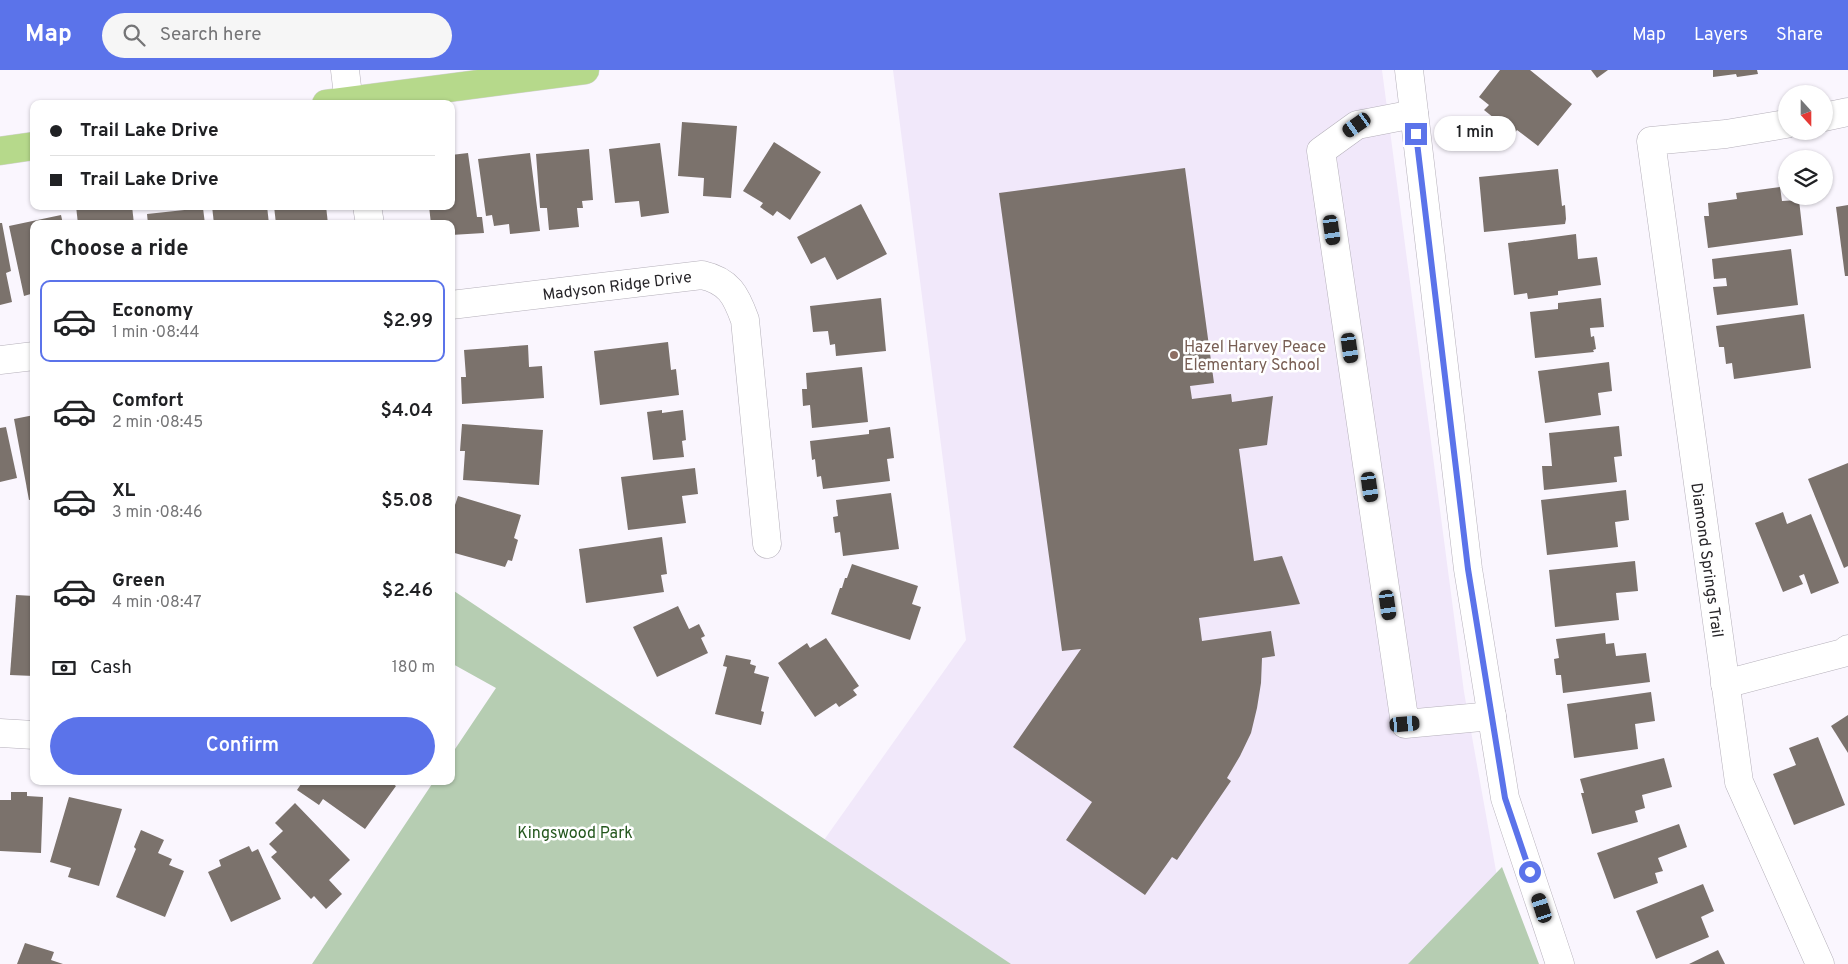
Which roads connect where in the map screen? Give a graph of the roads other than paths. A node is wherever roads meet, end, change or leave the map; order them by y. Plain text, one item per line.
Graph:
1 (344, 70) edge
2 (585, 70) edge
3 (1409, 70) edge
4 (341, 100) edge
5 (363, 100) edge
6 (1848, 112) edge
7 (1414, 114) junction
8 (1833, 115) edge
9 (1778, 125) edge
10 (30, 147) edge
11 (0, 151) edge
12 (455, 305) edge
13 (30, 356) edge
14 (0, 360) edge
15 (767, 544) dead end
16 (1848, 649) edge
17 (1725, 684) junction
18 (1492, 716) junction
19 (0, 733) edge
20 (30, 735) edge
21 (1560, 964) edge
22 (1820, 964) edge

1 - 4 street
2 - 5 main road
3 - 7 street
6 - 8 street
7 - 18 street
7 - 18 street
9 - 17 street, Diamond Springs Trail
10 - 11 main road
12 - 15 street, Madyson Ridge Drive
13 - 14 street
16 - 17 street
17 - 22 street, Diamond Springs Trail
18 - 21 street
19 - 20 street

